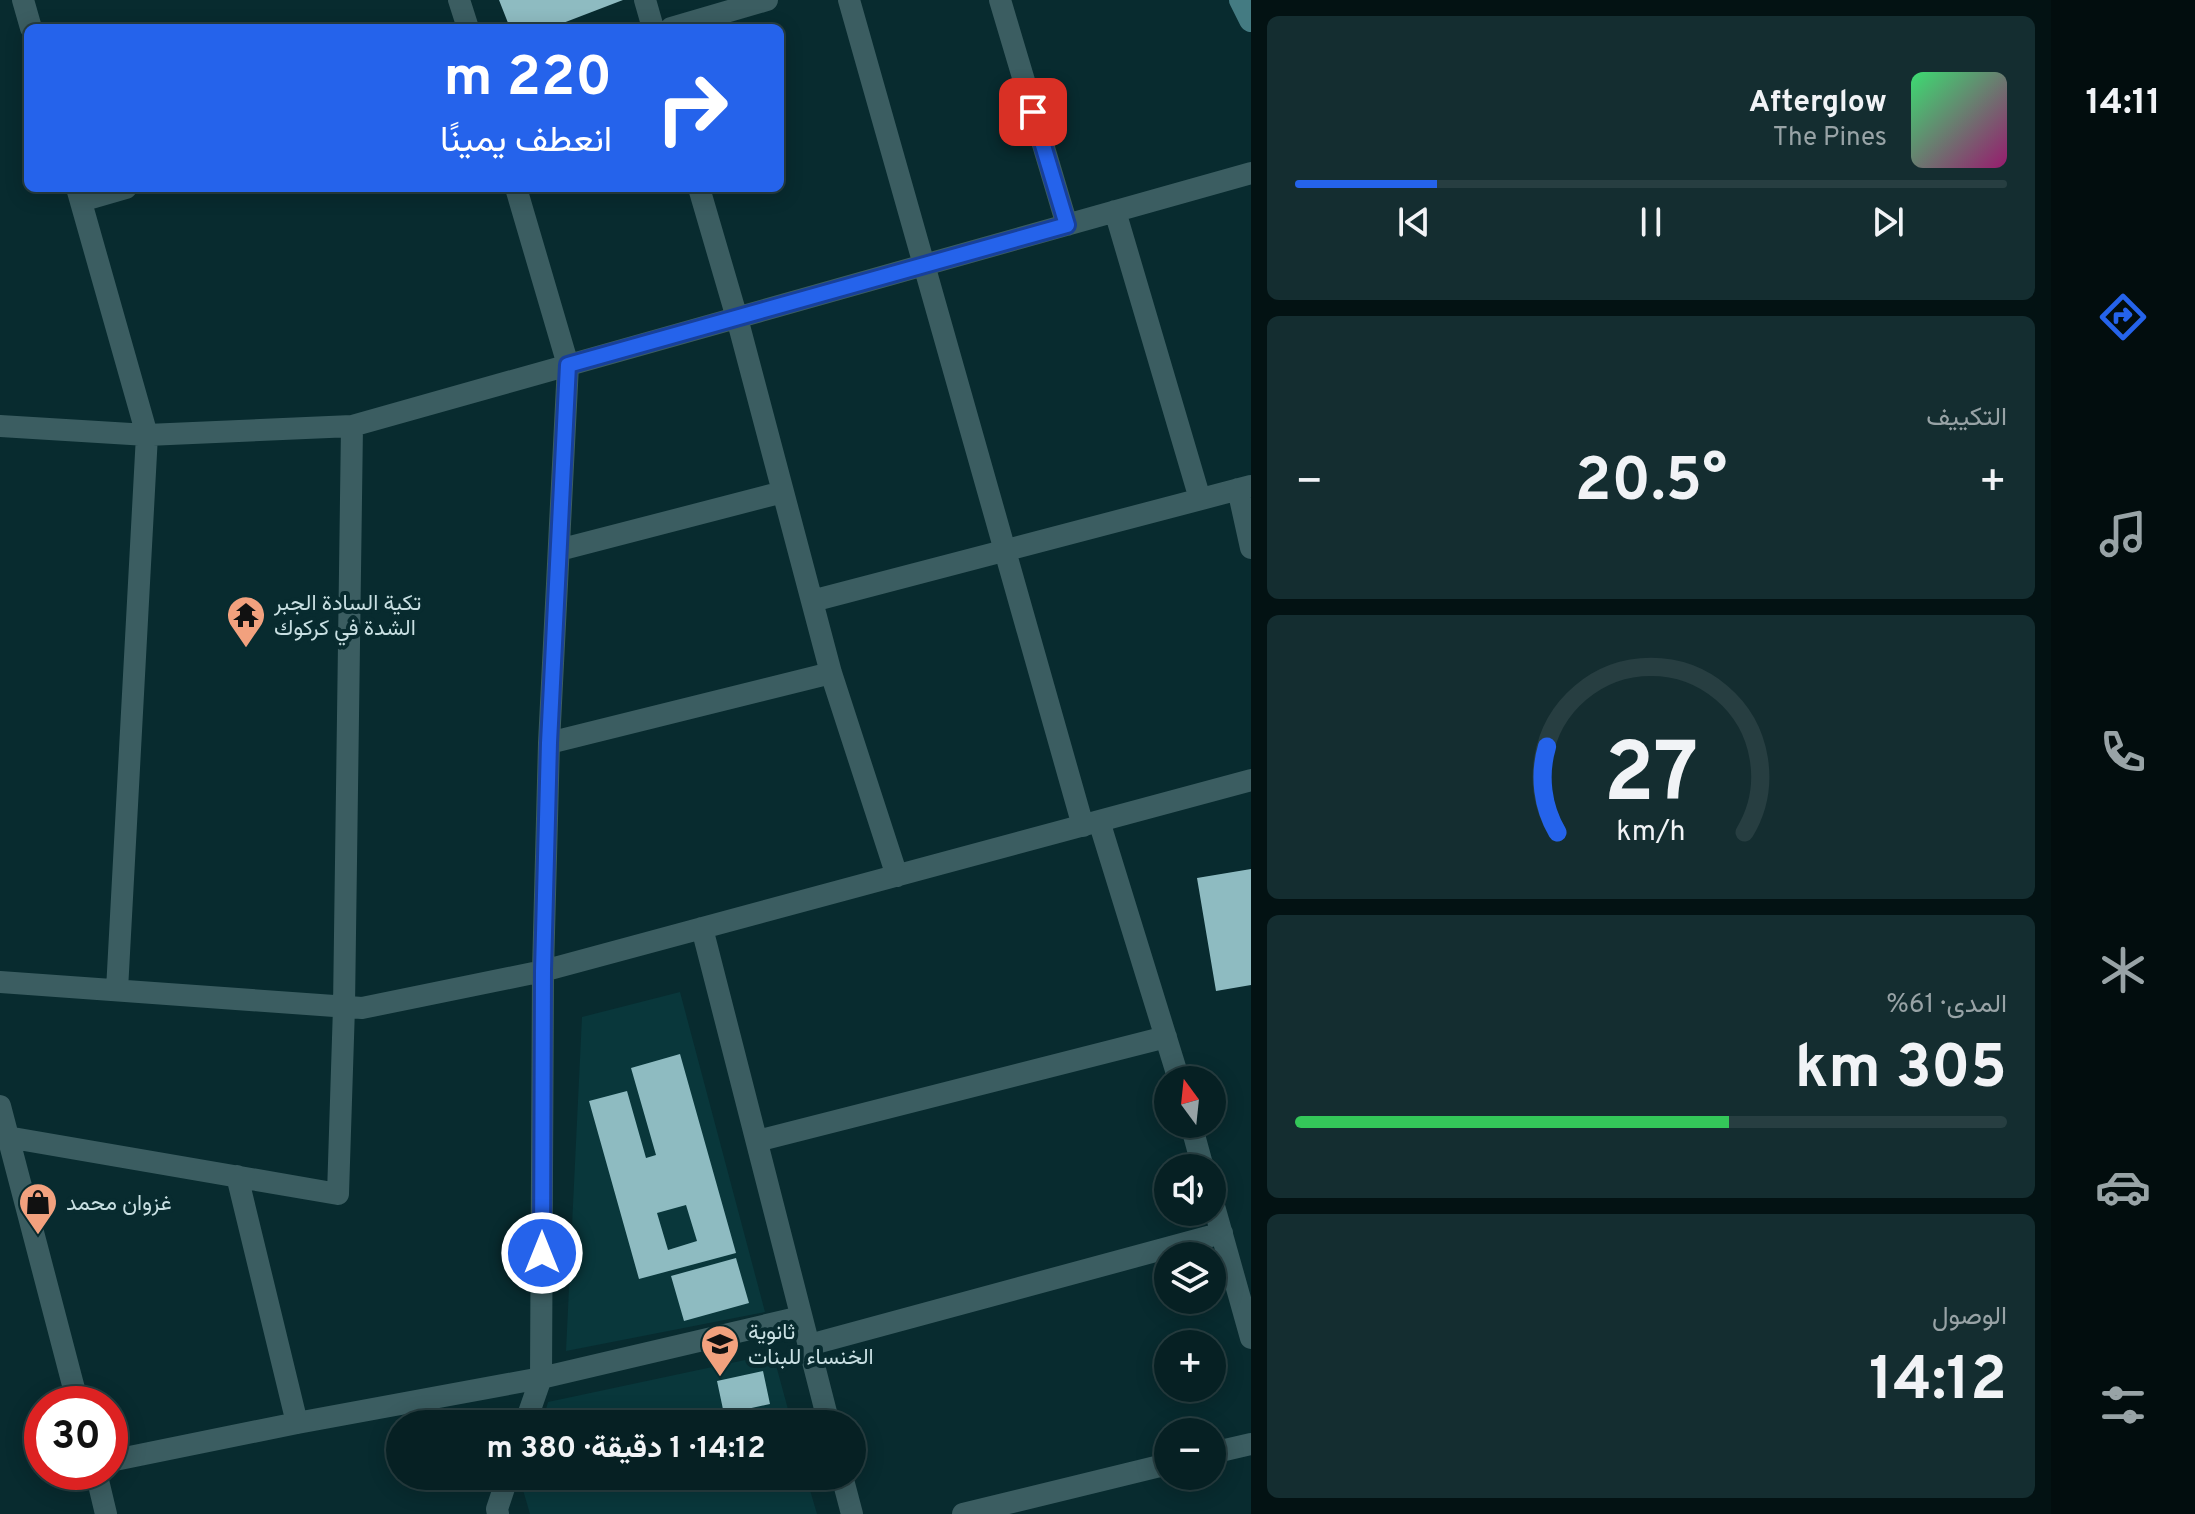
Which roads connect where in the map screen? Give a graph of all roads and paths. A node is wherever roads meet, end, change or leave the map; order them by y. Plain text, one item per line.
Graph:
1 (23, 0) edge
2 (459, 0) edge
3 (645, 0) edge
4 (767, 0) edge
5 (849, 0) edge
6 (1000, 0) edge
7 (1241, 0) edge
8 (1251, 20) edge
9 (30, 24) edge
10 (467, 24) edge
11 (652, 24) edge
12 (685, 24) edge
13 (1251, 173) edge
14 (99, 192) edge
15 (517, 192) edge
16 (700, 192) edge
17 (79, 195) edge
18 (1115, 211) junction
19 (1067, 225) junction
20 (924, 265) junction
21 (737, 318) junction
22 (568, 365) junction
23 (0, 426) edge
24 (352, 426) junction
25 (147, 435) junction
26 (1244, 487) edge
27 (783, 492) junction
28 (1200, 499) junction
29 (1251, 548) edge
30 (559, 550) junction
31 (1006, 550) junction
32 (812, 601) junction
33 (831, 673) junction
34 (549, 743) junction
35 (1251, 780) edge
36 (1091, 824) junction
37 (897, 876) junction
38 (702, 928) junction
39 (543, 971) junction
40 (0, 982) edge
41 (117, 990) junction
42 (344, 1007) junction
43 (1166, 1037) junction
44 (1175, 1066) edge
45 (0, 1106) edge
46 (7, 1137) junction
47 (757, 1141) junction
48 (237, 1176) junction
49 (1220, 1226) edge
50 (1222, 1233) junction
51 (801, 1317) junction
52 (1251, 1338) edge
53 (809, 1345) junction
54 (541, 1378) junction
55 (73, 1386) edge
56 (530, 1410) edge
57 (825, 1410) edge
58 (297, 1423) junction
59 (1251, 1444) edge
60 (1226, 1450) edge
61 (128, 1457) edge
62 (1154, 1467) edge
63 (100, 1490) edge
64 (503, 1490) edge
65 (846, 1490) edge
66 (106, 1514) edge
67 (498, 1514) edge
68 (852, 1514) edge
69 (963, 1514) edge

1 - 9 street
2 - 10 street
3 - 11 street
4 - 12 street
5 - 20 street
6 - 19 street
7 - 8 main road
13 - 18 street
14 - 17 street
15 - 22 street
16 - 21 street
17 - 25 street
18 - 19 street
18 - 28 street
19 - 20 street
20 - 21 street
20 - 31 street
21 - 22 street
21 - 27 street
22 - 24 street
22 - 30 street
23 - 25 street
24 - 25 street
24 - 42 street
25 - 41 street
26 - 28 street
26 - 29 street
27 - 30 street
27 - 32 street
28 - 31 street
30 - 34 street
31 - 32 street
31 - 36 street
32 - 33 street
33 - 34 street
33 - 37 street
34 - 39 street
35 - 36 street
36 - 37 street
36 - 43 street
37 - 38 street
38 - 39 street
38 - 47 street
39 - 42 street
39 - 54 street
40 - 41 street
41 - 42 street
42 - 48 street
43 - 44 street
43 - 47 street
45 - 46 street
46 - 48 street
46 - 55 street
47 - 51 street
48 - 58 street
49 - 50 street
50 - 52 street
50 - 53 street
51 - 53 street
51 - 54 street
53 - 57 street
54 - 56 street
54 - 58 street
58 - 61 street
59 - 60 street
62 - 69 street
63 - 66 street
64 - 67 street
65 - 68 street

